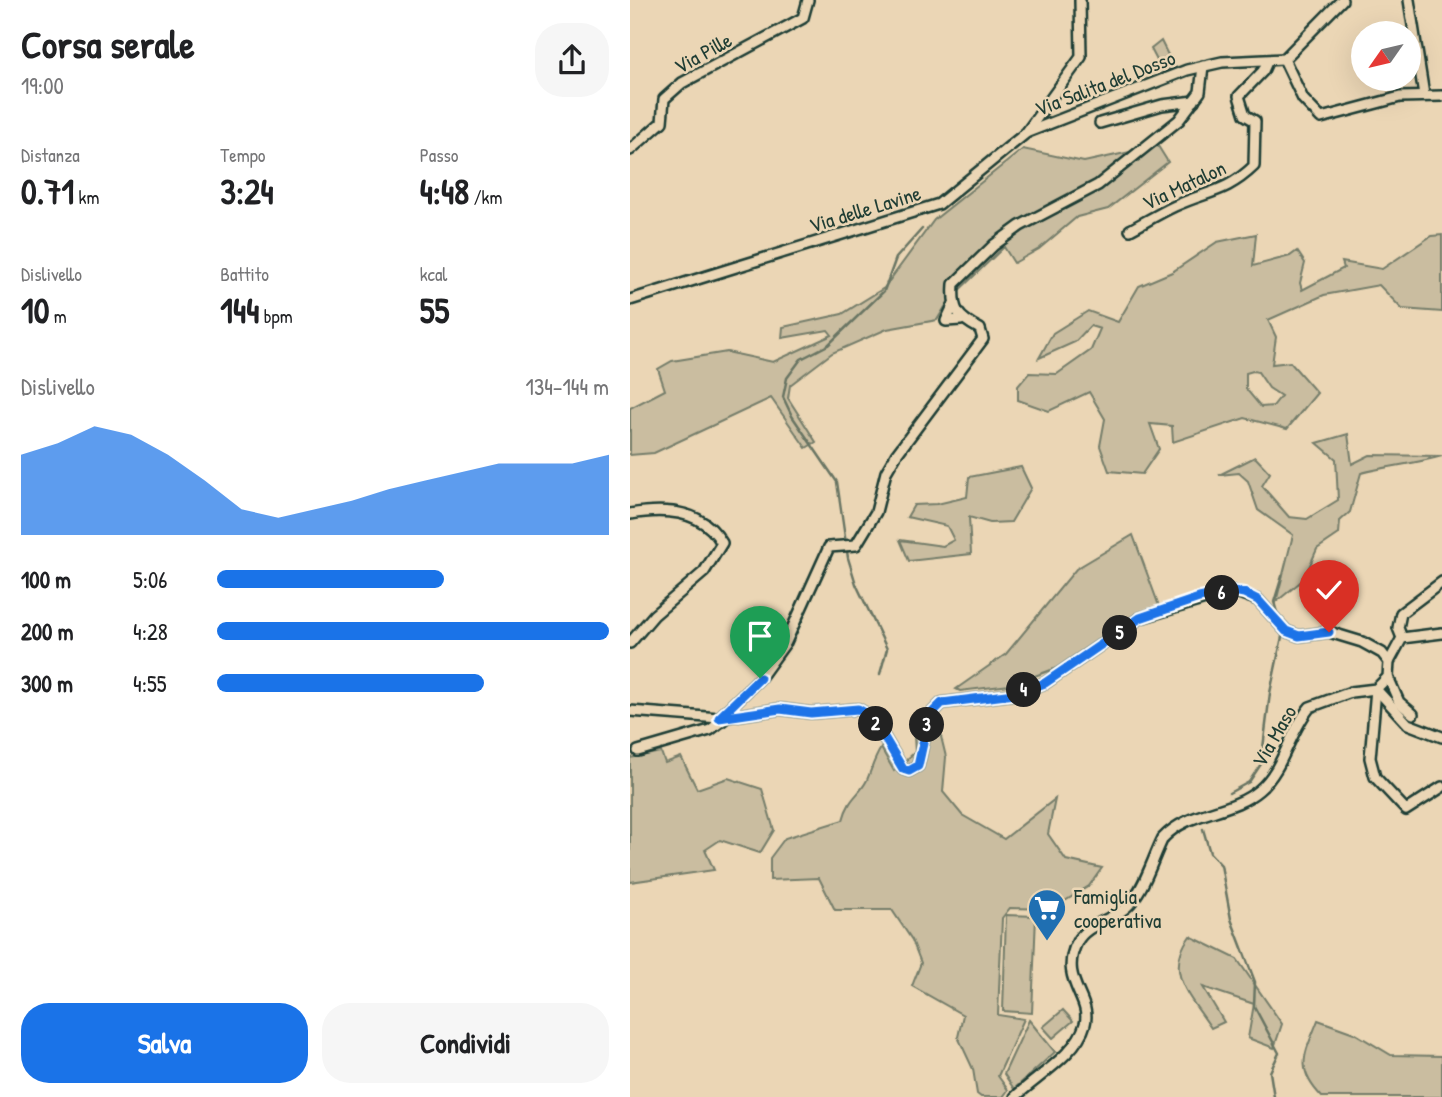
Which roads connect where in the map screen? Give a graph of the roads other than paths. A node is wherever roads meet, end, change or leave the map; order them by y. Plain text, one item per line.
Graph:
1 (808, 0) edge
2 (1080, 0) edge
3 (1342, 0) edge
4 (1409, 0) edge
5 (1284, 59) junction
6 (1267, 62) junction
7 (1203, 66) junction
8 (1424, 95) junction
9 (1442, 96) edge
10 (1194, 101) junction
11 (1100, 123) dead end
12 (1026, 133) junction
13 (630, 150) edge
14 (1130, 230) dead end
15 (630, 300) edge
16 (630, 514) edge
17 (1442, 582) edge
18 (1442, 633) edge
19 (1402, 638) junction
20 (630, 643) edge
21 (1389, 662) junction
22 (1388, 677) junction
23 (1376, 689) junction
24 (630, 710) edge
25 (1413, 714) dead end
26 (724, 717) junction
27 (1442, 737) edge
28 (638, 751) dead end
29 (1442, 788) edge
30 (1015, 1097) edge

1 - 13 street, Via Pille
2 - 12 street, Via delle Lavine
3 - 5 street
4 - 8 street
5 - 6 street
5 - 8 street
6 - 7 street
6 - 14 street, Via Matalon
7 - 10 street, Via Salita del Dosso
7 - 12 street, Via Salita del Dosso
8 - 9 street
10 - 11 street, Via Salita del Dosso
10 - 26 street, Via Salita del Dosso
12 - 15 street, Via delle Lavine
16 - 20 street
17 - 19 street
18 - 19 street
19 - 21 street
21 - 22 street
21 - 26 street
22 - 23 street
22 - 25 street
23 - 27 street
23 - 29 street
23 - 30 street, Via Maso
24 - 26 street
26 - 28 street

